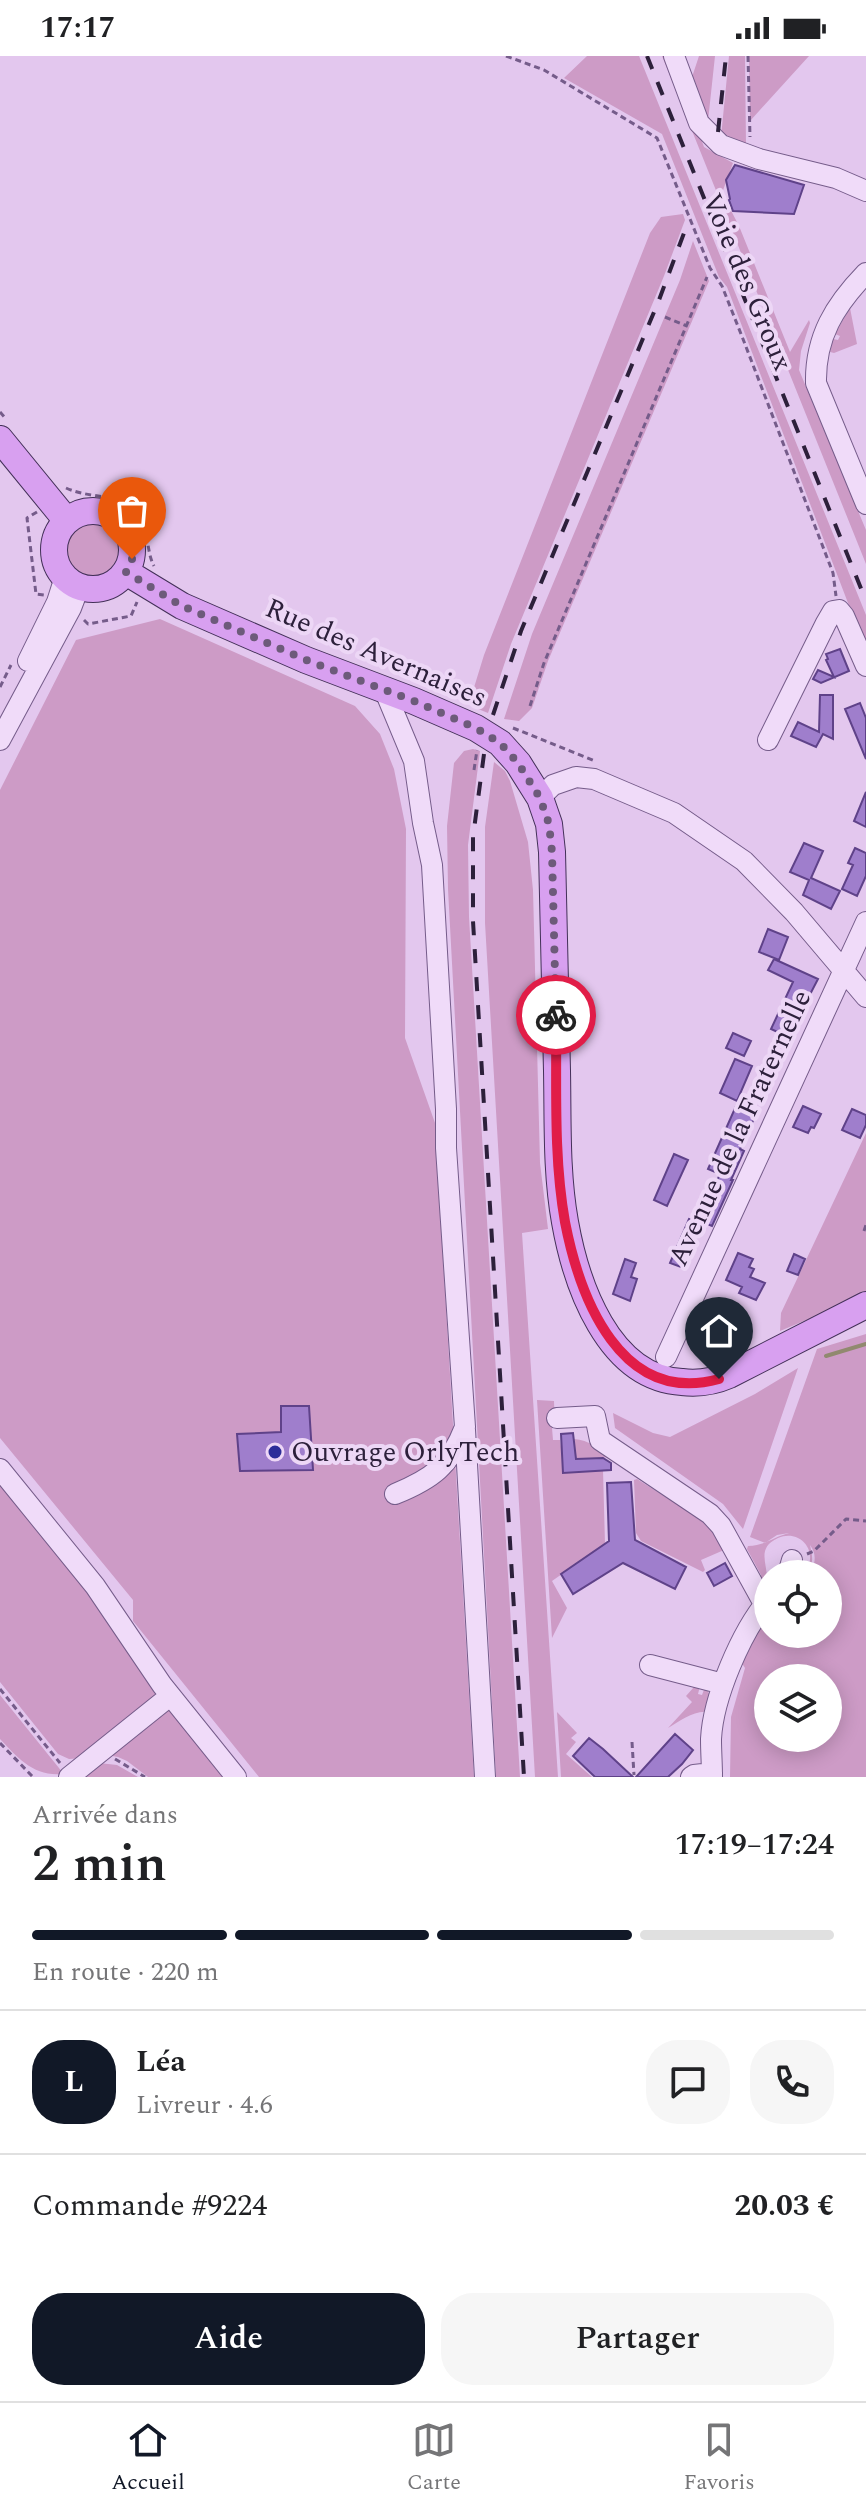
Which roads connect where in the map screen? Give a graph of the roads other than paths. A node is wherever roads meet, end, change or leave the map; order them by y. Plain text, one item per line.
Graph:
1 (674, 56) edge
2 (866, 191) edge
3 (866, 273) edge
4 (6, 433) edge
5 (866, 504) edge
6 (67, 521) junction
7 (126, 572) junction
8 (72, 582) junction
9 (866, 666) edge
10 (384, 689) junction
11 (0, 717) edge
12 (0, 740) edge
13 (768, 740) dead end
14 (540, 798) junction
15 (866, 922) edge
16 (843, 972) junction
17 (866, 997) edge
18 (866, 1305) edge
19 (666, 1357) dead end
20 (557, 1418) dead end
21 (465, 1427) junction
22 (0, 1469) edge
23 (395, 1494) dead end
24 (754, 1582) edge
25 (754, 1622) edge
26 (650, 1665) dead end
27 (723, 1684) junction
28 (170, 1696) junction
29 (712, 1775) edge
30 (70, 1776) edge
31 (236, 1777) edge
32 (485, 1777) edge
33 (691, 1777) edge

1 - 2 street, Voie des Groux
3 - 5 street
4 - 6 main road
6 - 7 main road
6 - 8 main road
7 - 8 main road
7 - 10 main road, Rue des Avernaises
8 - 11 street
8 - 12 street
9 - 13 street
10 - 14 main road, Rue des Avernaises
10 - 21 street
14 - 16 street
14 - 18 main road, Rue des Avernaises
15 - 16 street, Avenue de la Fraternelle
16 - 17 street
16 - 19 street, Avenue de la Fraternelle
20 - 24 street
21 - 23 street
21 - 32 street
22 - 28 street
25 - 27 street
26 - 27 street
27 - 29 street
28 - 30 street
28 - 31 street
29 - 33 street

